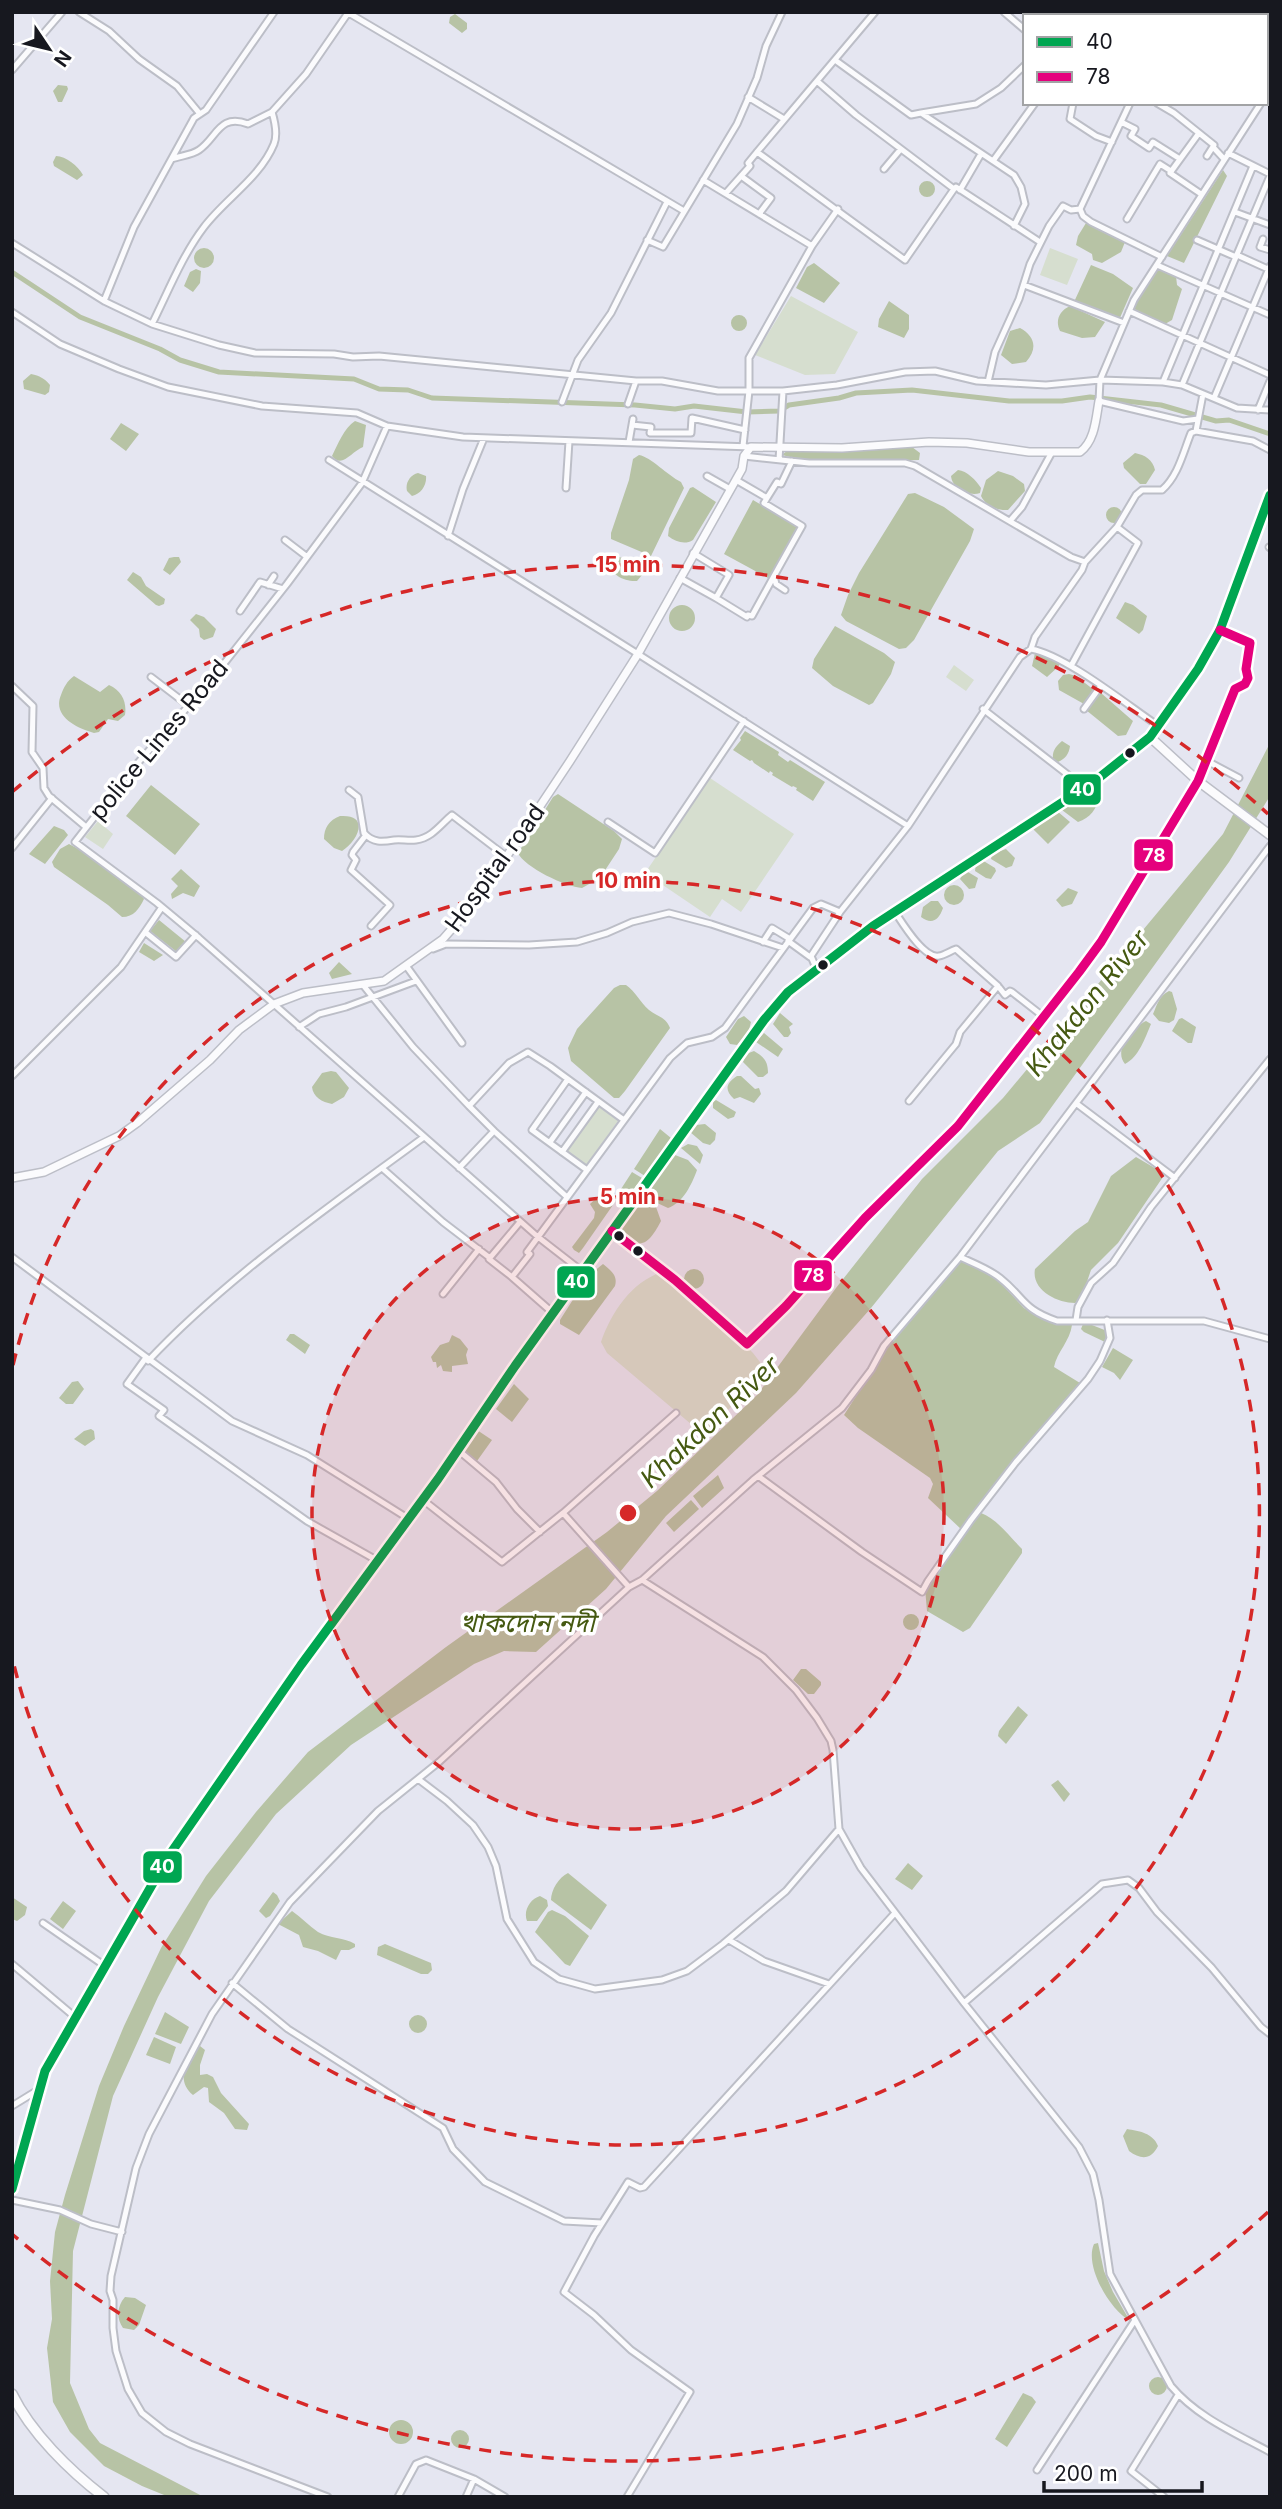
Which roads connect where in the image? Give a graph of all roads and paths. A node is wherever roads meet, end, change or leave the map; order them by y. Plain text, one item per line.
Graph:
1 (62, 12) edge
2 (79, 12) edge
3 (274, 12) edge
4 (782, 12) edge
5 (875, 12) edge
6 (1004, 12) edge
7 (347, 13) edge
8 (1023, 28) edge
9 (835, 60) junction
10 (1023, 67) edge
11 (12, 70) edge
12 (818, 82) junction
13 (748, 97) junction
14 (1034, 105) edge
15 (1073, 105) edge
16 (1129, 105) edge
17 (1160, 105) edge
18 (1260, 105) edge
19 (272, 112) junction
20 (920, 113) junction
21 (200, 114) junction
22 (784, 119) junction
23 (1121, 122) junction
24 (1199, 132) junction
25 (1112, 142) junction
26 (1213, 147) junction
27 (900, 150) junction
28 (757, 152) junction
29 (981, 154) junction
30 (1207, 156) dead end
31 (1226, 156) junction
32 (172, 159) junction
33 (1180, 159) junction
34 (993, 161) junction
35 (1253, 166) junction
36 (884, 169) dead end
37 (1171, 171) junction
38 (1270, 175) edge
39 (741, 176) junction
40 (703, 180) junction
41 (1268, 187) edge
42 (957, 190) junction
43 (726, 193) junction
44 (1201, 194) junction
45 (667, 202) junction
46 (838, 209) junction
47 (1080, 209) junction
48 (684, 211) junction
49 (1234, 212) junction
50 (759, 214) junction
51 (1127, 219) dead end
52 (1252, 219) junction
53 (1270, 225) edge
54 (1014, 226) junction
55 (1264, 239) dead end
56 (647, 240) junction
57 (1197, 240) dead end
58 (1040, 242) junction
59 (12, 243) edge
60 (812, 246) junction
61 (1218, 249) junction
62 (1270, 250) edge
63 (1237, 256) junction
64 (1162, 257) junction
65 (1157, 265) junction
66 (1269, 269) edge
67 (1024, 285) junction
68 (1203, 285) junction
69 (1221, 293) junction
70 (104, 301) junction
71 (1252, 307) junction
72 (1129, 311) junction
73 (12, 312) edge
74 (1270, 315) edge
75 (1124, 323) junction
76 (152, 324) junction
77 (1184, 336) junction
78 (1199, 343) junction
79 (1232, 358) junction
80 (572, 375) junction
81 (1270, 375) edge
82 (636, 381) junction
83 (1270, 381) edge
84 (988, 382) junction
85 (1163, 382) junction
86 (1100, 383) junction
87 (1182, 385) junction
88 (749, 391) junction
89 (783, 391) junction
90 (1204, 397) junction
91 (1214, 398) junction
92 (1099, 401) junction
93 (562, 402) dead end
94 (628, 404) dead end
95 (1258, 410) junction
96 (1270, 410) edge
97 (1198, 419) junction
98 (387, 426) junction
99 (745, 430) junction
100 (1196, 431) junction
101 (484, 438) junction
102 (569, 441) junction
103 (629, 442) junction
104 (751, 446) junction
105 (780, 447) junction
106 (1270, 450) edge
107 (1052, 452) junction
108 (744, 456) junction
109 (329, 460) dead end
110 (779, 460) junction
111 (792, 461) junction
112 (707, 476) dead end
113 (736, 480) junction
114 (362, 483) junction
115 (566, 488) dead end
116 (730, 489) junction
117 (1270, 495) edge
118 (766, 499) junction
119 (1010, 521) junction
120 (1117, 527) junction
121 (448, 536) junction
122 (285, 540) dead end
123 (693, 553) junction
124 (306, 556) junction
125 (1085, 562) junction
126 (274, 576) dead end
127 (774, 576) junction
128 (680, 579) junction
129 (268, 585) junction
130 (283, 589) junction
131 (785, 590) dead end
132 (716, 598) junction
133 (240, 611) dead end
134 (1220, 630) junction
135 (1031, 649) junction
136 (638, 654) junction
137 (1071, 666) junction
138 (150, 677) dead end
139 (12, 686) edge
140 (1100, 687) junction
141 (189, 706) junction
142 (984, 709) junction
143 (1084, 709) dead end
144 (744, 722) junction
145 (1157, 725) junction
146 (1150, 737) junction
147 (1207, 761) junction
148 (1239, 778) dead end
149 (1198, 781) junction
150 (1085, 788) junction
151 (349, 790) dead end
152 (52, 798) junction
153 (608, 822) dead end
154 (908, 826) junction
155 (86, 827) junction
156 (1268, 834) edge
157 (366, 835) junction
158 (1269, 847) edge
159 (12, 848) edge
160 (507, 857) junction
161 (162, 907) junction
162 (840, 912) junction
163 (895, 912) junction
164 (372, 926) dead end
165 (145, 932) junction
166 (196, 935) junction
167 (789, 940) junction
168 (763, 942) junction
169 (783, 948) junction
170 (428, 951) junction
171 (810, 957) junction
172 (408, 968) junction
173 (816, 968) junction
174 (415, 980) junction
175 (363, 985) junction
176 (998, 986) junction
177 (372, 998) junction
178 (274, 1004) junction
179 (1044, 1017) junction
180 (299, 1027) junction
181 (462, 1043) dead end
182 (1270, 1059) edge
183 (12, 1076) edge
184 (568, 1079) junction
185 (586, 1092) junction
186 (909, 1101) dead end
187 (598, 1102) junction
188 (1076, 1104) junction
189 (469, 1105) junction
190 (624, 1120) junction
191 (494, 1132) junction
192 (424, 1137) junction
193 (550, 1142) junction
194 (562, 1152) junction
195 (382, 1168) junction
196 (459, 1168) junction
197 (587, 1170) junction
198 (12, 1178) edge
199 (1175, 1178) junction
200 (567, 1197) junction
201 (520, 1222) junction
202 (612, 1231) junction
203 (538, 1237) junction
204 (479, 1249) junction
205 (960, 1257) junction
206 (12, 1258) edge
207 (490, 1258) junction
208 (583, 1272) junction
209 (512, 1277) junction
210 (443, 1294) dead end
211 (553, 1313) junction
212 (1107, 1320) junction
213 (1076, 1321) junction
214 (1270, 1339) edge
215 (147, 1360) junction
216 (676, 1413) dead end
217 (458, 1450) junction
218 (758, 1476) junction
219 (423, 1500) junction
220 (563, 1513) junction
221 (409, 1519) junction
222 (540, 1532) junction
223 (378, 1561) junction
224 (642, 1580) junction
225 (629, 1587) junction
226 (418, 1779) junction
227 (839, 1829) junction
228 (895, 1913) junction
229 (43, 1923) dead end
230 (729, 1940) junction
231 (12, 1964) edge
232 (105, 1966) junction
233 (233, 1983) junction
234 (829, 1984) junction
235 (964, 2003) junction
236 (75, 2017) junction
237 (1270, 2034) edge
238 (38, 2090) junction
239 (15, 2102) edge
240 (12, 2189) edge
241 (12, 2200) edge
242 (601, 2223) junction
243 (122, 2232) junction
244 (1135, 2320) junction
245 (12, 2394) edge
246 (1178, 2395) junction
247 (1270, 2452) edge
248 (1037, 2470) dead end
249 (474, 2479) junction
250 (104, 2497) edge
251 (328, 2497) edge
252 (398, 2497) edge
253 (466, 2497) edge
254 (505, 2497) edge
255 (627, 2497) edge
256 (1164, 2497) edge

1 - 11 street
2 - 21 street
3 - 21 street
4 - 13 street
5 - 9 street
6 - 8 street
7 - 19 street
7 - 45 street
9 - 12 street
9 - 20 street
10 - 20 street
12 - 22 street
12 - 27 street
13 - 22 street
13 - 40 street
14 - 34 street
15 - 25 street
16 - 23 street
17 - 24 street
18 - 31 street
19 - 32 street
19 - 76 street
20 - 29 street
21 - 32 street
22 - 28 street
23 - 25 street
23 - 33 street
24 - 26 street
24 - 33 street
25 - 47 street
26 - 30 street
26 - 31 street
27 - 36 street
27 - 42 street
28 - 39 street
28 - 46 street
29 - 34 street
29 - 42 street
31 - 35 street
31 - 44 street
32 - 70 street
33 - 37 street
34 - 54 street
35 - 38 street
35 - 49 street
37 - 44 street
37 - 51 street
38 - 41 street
39 - 43 street
39 - 50 street
40 - 43 street
40 - 48 street
41 - 52 street
42 - 46 street
42 - 54 street
43 - 50 street
44 - 64 street
45 - 48 street
45 - 56 street
46 - 60 street
47 - 58 street
47 - 64 street
48 - 56 street
49 - 52 street
49 - 61 street
50 - 60 street
52 - 53 street
52 - 63 street
54 - 58 street
55 - 62 street
56 - 80 street
57 - 61 street
58 - 67 street
59 - 70 street
60 - 88 street
61 - 63 street
61 - 68 street
63 - 66 street
63 - 69 street
64 - 65 street
65 - 68 street
65 - 72 street
66 - 71 street
67 - 75 street
67 - 84 street
68 - 69 street
68 - 77 street
69 - 71 street
69 - 78 street
70 - 76 street
71 - 74 street
71 - 79 street
72 - 75 street
72 - 77 street
73 - 98 street
75 - 86 street
76 - 80 street
77 - 78 street
77 - 85 street
78 - 79 street
78 - 87 street
79 - 81 street
79 - 91 street
80 - 82 street
80 - 93 street
82 - 88 street
82 - 94 street
83 - 95 street
84 - 86 street
84 - 89 street
85 - 86 street
85 - 87 street
86 - 92 street
87 - 90 street
88 - 89 street
88 - 99 street
89 - 105 street
90 - 91 street
90 - 97 street
91 - 95 street
92 - 97 street
92 - 107 street
95 - 96 street
97 - 100 street
98 - 101 street
98 - 114 street, police Lines Road
99 - 103 street
99 - 104 street
100 - 106 street
100 - 120 street
101 - 102 street
101 - 121 street
102 - 103 street
102 - 115 street
103 - 104 street
104 - 105 street
104 - 108 street
105 - 107 street
105 - 110 street
107 - 119 street
108 - 110 street
108 - 113 street, Hospital road
109 - 114 street
110 - 111 street
111 - 118 street
111 - 119 street
112 - 116 street
113 - 116 street, Hospital road
113 - 118 street
114 - 121 street
114 - 124 street, police Lines Road
116 - 123 street, Hospital road
117 - 134 main road
118 - 127 street
119 - 125 street
120 - 125 street
120 - 137 street
121 - 136 street
122 - 124 street
123 - 128 street, Hospital road
123 - 132 street
124 - 130 street, police Lines Road
125 - 135 street
126 - 129 street
127 - 131 street
127 - 132 street
128 - 132 street
128 - 136 street, Hospital road
129 - 130 street
129 - 133 street
130 - 141 street, police Lines Road
134 - 145 main road
134 - 147 street
135 - 137 street
135 - 142 street
136 - 144 street
136 - 160 street, Hospital road
137 - 140 street
138 - 141 street
139 - 152 street
140 - 143 street
140 - 145 street
141 - 155 street, police Lines Road
142 - 150 street
142 - 154 street
144 - 153 street
144 - 154 street
145 - 146 main road
146 - 149 main road
146 - 150 main road
147 - 148 street
147 - 149 street
149 - 156 main road
149 - 179 street
150 - 163 main road
151 - 157 street
152 - 155 street
152 - 159 street
154 - 162 street
155 - 161 street, police Lines Road
157 - 160 street
157 - 164 street
158 - 188 street
160 - 170 street, Hospital road
161 - 165 street
161 - 166 street, police Lines Road
162 - 167 street
162 - 171 street
163 - 173 main road
163 - 176 street
165 - 166 street
165 - 183 street
166 - 178 street, police Lines Road
167 - 168 street
167 - 169 street
167 - 171 street
168 - 169 street
168 - 170 street
169 - 190 street
170 - 172 street, Hospital road
171 - 173 street
172 - 174 street
172 - 175 street, Hospital road
173 - 202 main road
174 - 177 street
174 - 181 street
175 - 177 street
175 - 178 street, Hospital road
176 - 179 street
176 - 186 street
177 - 180 street
177 - 189 street
178 - 180 street, police Lines Road
178 - 198 street, Hospital road
179 - 202 street
180 - 192 street, police Lines Road
182 - 199 street
184 - 185 street
184 - 189 street
184 - 193 street
185 - 187 street
185 - 193 street
187 - 190 street
187 - 194 street
188 - 199 street
188 - 205 street
189 - 191 street
190 - 197 street
191 - 196 street
191 - 200 street
192 - 195 street
192 - 196 street, police Lines Road
193 - 194 street
194 - 197 street
195 - 204 street
195 - 215 street
196 - 201 street, police Lines Road
197 - 200 street
199 - 213 street
200 - 203 street
201 - 203 street, police Lines Road
201 - 207 street
202 - 208 main road
203 - 208 street, police Lines Road
203 - 209 street
204 - 207 street
204 - 210 street
205 - 213 street
205 - 218 street
206 - 215 street
207 - 209 street
208 - 211 main road
209 - 211 street
211 - 217 main road
212 - 213 street
212 - 214 street
212 - 218 street
215 - 221 street
215 - 223 street
216 - 220 street
217 - 219 main road
217 - 222 street
218 - 224 street
219 - 221 main road
219 - 222 street
220 - 222 street
220 - 225 street
221 - 223 main road
223 - 232 main road
224 - 225 street
224 - 227 street
225 - 226 street
226 - 230 street
226 - 233 street
227 - 228 street
227 - 230 street
228 - 234 street
228 - 235 street
229 - 232 street
230 - 234 street
231 - 236 street
232 - 236 main road
233 - 242 street
233 - 243 street
234 - 242 street
235 - 237 street
235 - 244 street
236 - 238 main road
238 - 239 street
238 - 240 main road
241 - 243 street
242 - 255 street
243 - 251 street
244 - 246 street
244 - 248 street
245 - 250 main road
246 - 247 street
246 - 256 street
249 - 252 street
249 - 253 street
249 - 254 street

